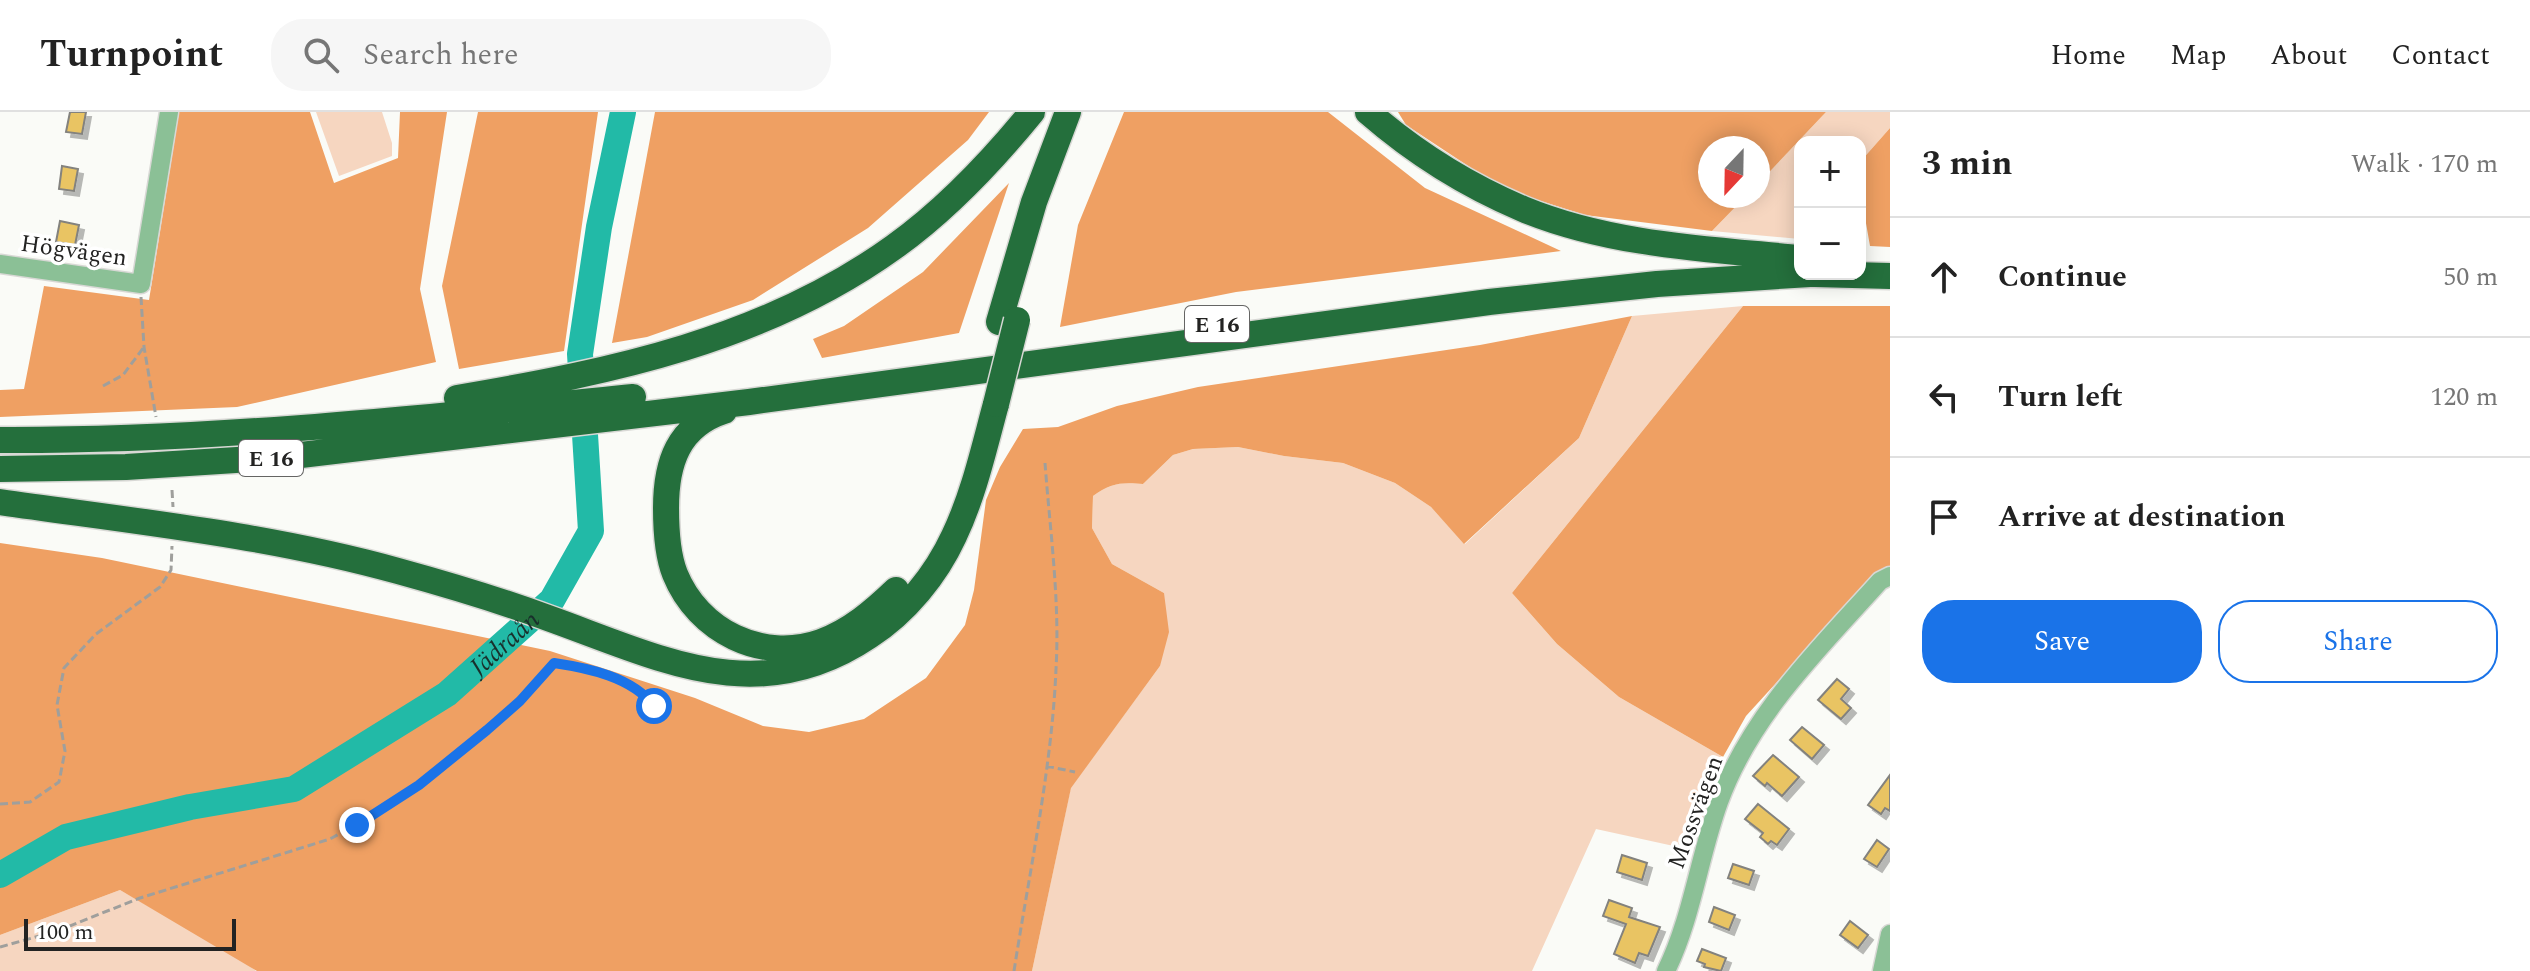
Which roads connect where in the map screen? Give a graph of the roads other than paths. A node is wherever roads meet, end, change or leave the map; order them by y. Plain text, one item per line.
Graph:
1 (169, 112) edge
2 (1032, 112) edge
3 (1068, 112) edge
4 (1088, 112) edge
5 (1368, 112) edge
6 (1794, 258) edge
7 (1794, 259) edge
8 (1866, 261) edge
9 (1890, 262) edge
10 (0, 264) edge
11 (1794, 275) edge
12 (1866, 275) edge
13 (1890, 276) edge
14 (1008, 321) junction
15 (749, 402) junction
16 (542, 405) junction
17 (987, 405) junction
18 (633, 406) junction
19 (0, 440) edge
20 (0, 469) edge
21 (0, 502) edge
22 (1890, 576) edge
23 (1890, 934) edge
24 (1666, 971) edge
25 (1882, 971) edge

1 - 10 street, Högvägen
2 - 16 highway
3 - 14 highway
4 - 14 highway
5 - 6 highway
7 - 18 highway, E 16
8 - 9 highway
11 - 15 highway, E 16
12 - 13 highway, E 16
14 - 17 highway
15 - 17 highway
15 - 18 highway, E 16
16 - 18 highway, E 16
16 - 19 highway, E 16
16 - 20 highway, E 16
17 - 21 highway
22 - 24 street, Mossvägen
23 - 25 street

